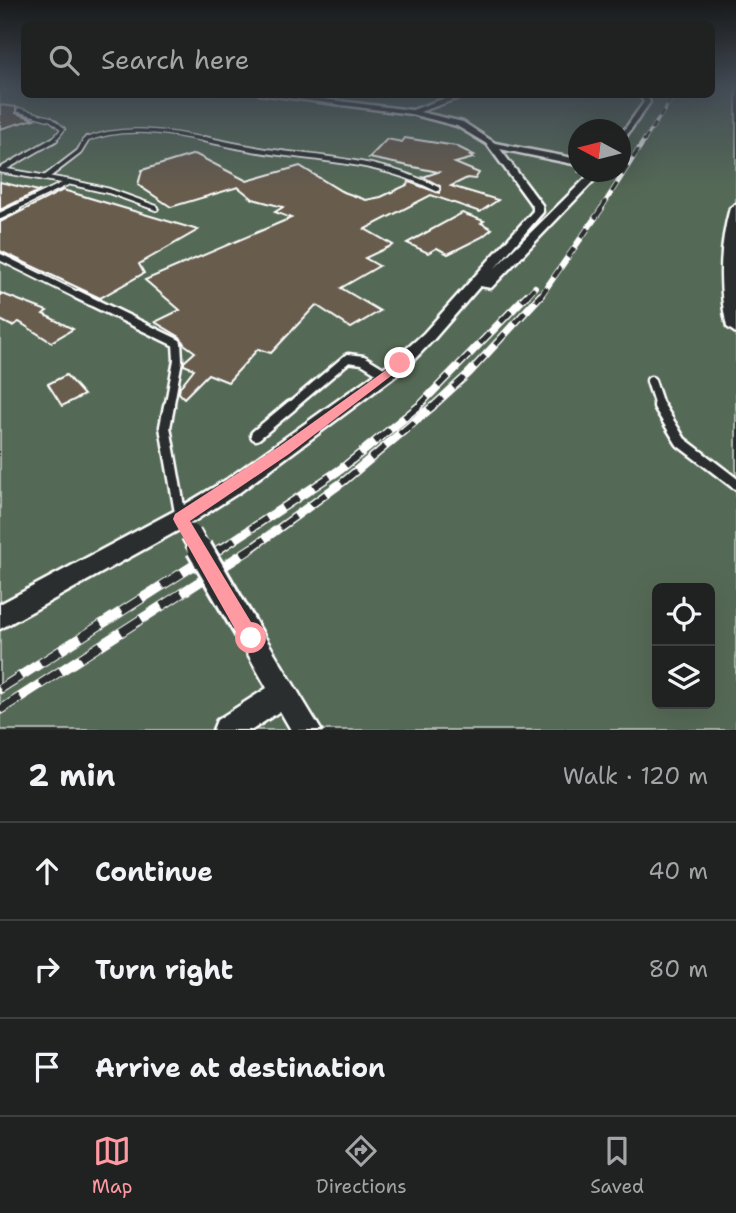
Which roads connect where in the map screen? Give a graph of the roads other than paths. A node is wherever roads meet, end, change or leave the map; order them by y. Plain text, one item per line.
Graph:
1 (53, 121) edge
2 (447, 121) edge
3 (456, 121) edge
4 (460, 124) junction
5 (492, 145) junction
6 (568, 160) edge
7 (1, 170) edge
8 (45, 178) junction
9 (69, 181) junction
10 (587, 182) edge
11 (437, 189) dead end
12 (156, 208) dead end
13 (736, 208) edge
14 (0, 216) edge
15 (0, 257) edge
16 (732, 281) edge
17 (456, 307) junction
18 (736, 327) edge
19 (386, 374) junction
20 (651, 381) dead end
21 (256, 435) dead end
22 (736, 484) edge
23 (186, 526) junction
24 (0, 617) edge
25 (282, 694) junction
26 (228, 730) edge
27 (307, 730) edge

1 - 7 lane
2 - 4 street
3 - 4 street
4 - 5 street
5 - 6 street
5 - 17 street
7 - 8 lane
8 - 9 lane
8 - 11 lane
9 - 12 lane
9 - 14 lane
10 - 17 street
13 - 16 street
15 - 23 lane
16 - 18 street
17 - 19 street
19 - 21 lane
19 - 23 street
20 - 22 lane
23 - 24 street
23 - 25 street, bridge
25 - 26 street
25 - 27 street

